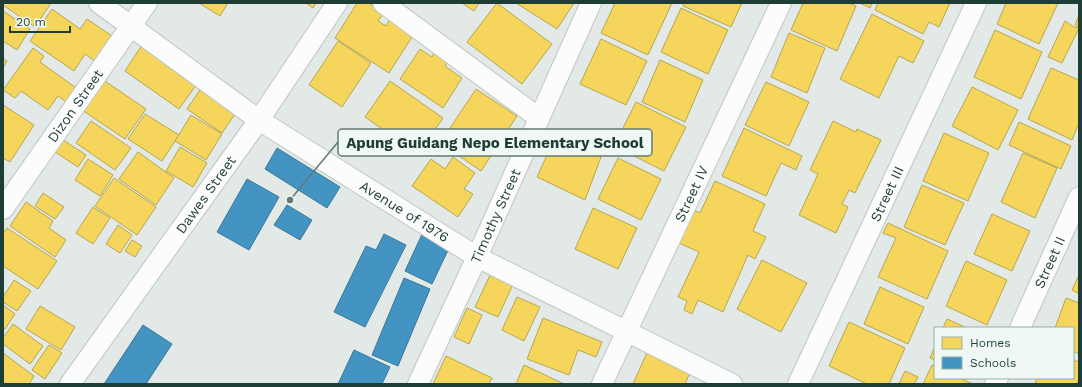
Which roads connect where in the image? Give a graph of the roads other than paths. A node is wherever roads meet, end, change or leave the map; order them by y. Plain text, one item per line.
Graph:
1 (98, 3) edge
2 (147, 3) edge
3 (337, 3) edge
4 (383, 3) edge
5 (591, 3) edge
6 (781, 3) edge
7 (976, 3) edge
8 (130, 26) junction
9 (540, 118) junction
10 (259, 120) junction
11 (1079, 197) edge
12 (3, 209) edge
13 (477, 258) junction
14 (1020, 327) edge
15 (626, 331) junction
16 (70, 384) edge
17 (418, 384) edge
18 (602, 384) edge
19 (732, 384) edge
20 (798, 384) edge

1 - 8 street, Avenue of 1976
2 - 8 street, Dizon Street
3 - 10 street, Dawes Street
4 - 9 street
5 - 9 street, Timothy Street
6 - 15 street, Street IV
7 - 20 street, Street III
8 - 10 street, Avenue of 1976
8 - 12 street, Dizon Street
9 - 13 street, Timothy Street
10 - 13 street, Avenue of 1976
10 - 16 street, Dawes Street
11 - 14 street, Street II
13 - 15 street, Avenue of 1976
13 - 17 street, Timothy Street
15 - 18 street, Street IV
15 - 19 street, Avenue of 1976

